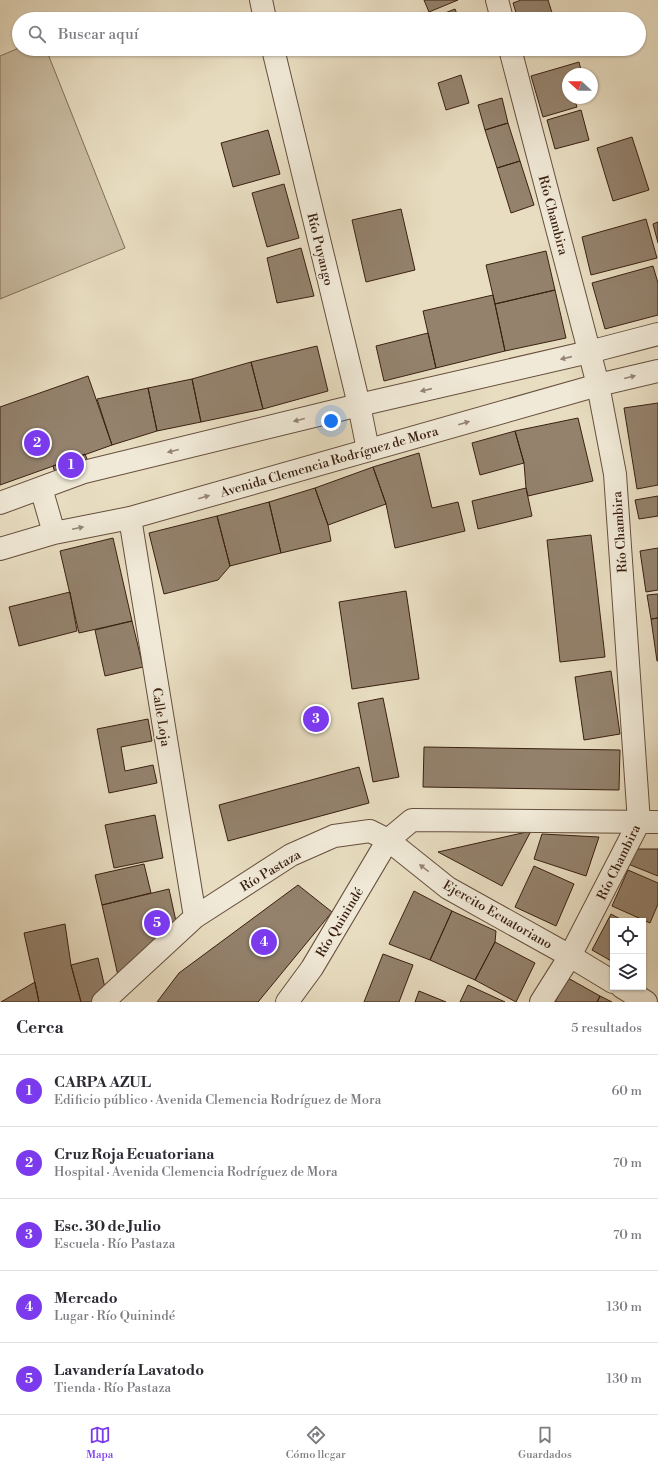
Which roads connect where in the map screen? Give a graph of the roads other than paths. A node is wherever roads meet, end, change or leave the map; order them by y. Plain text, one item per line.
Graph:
1 (261, 0) edge
2 (497, 0) edge
3 (264, 12) edge
4 (500, 12) edge
5 (275, 56) edge
6 (512, 56) edge
7 (658, 334) edge
8 (590, 352) junction
9 (658, 371) edge
10 (598, 385) junction
11 (359, 405) junction
12 (368, 450) junction
13 (41, 488) junction
14 (0, 503) edge
15 (130, 518) junction
16 (54, 533) junction
17 (0, 549) edge
18 (648, 822) edge
19 (388, 840) junction
20 (195, 918) junction
21 (570, 956) junction
22 (610, 980) edge
23 (627, 990) edge
24 (103, 1002) edge
25 (287, 1002) edge
26 (541, 1002) edge
27 (646, 1002) edge

1 - 3 street
2 - 4 street
5 - 11 street, Río Puyango
6 - 8 street, Río Chambira
7 - 8 street
8 - 10 street, Río Chambira
8 -> 11 street
10 -> 9 street, Avenida Clemencia Rodríguez de Mora
12 -> 10 street, Avenida Clemencia Rodríguez de Mora
10 - 18 street, Río Chambira
11 - 12 street, Río Puyango
11 -> 13 street
15 -> 12 street, Avenida Clemencia Rodríguez de Mora
13 - 14 street
13 - 16 street
16 -> 15 street, Avenida Clemencia Rodríguez de Mora
15 - 20 street, Calle Loja
16 - 17 street, Avenida Clemencia Rodríguez de Mora
18 - 19 street
18 - 21 street, Río Chambira
19 - 20 street, Río Pastaza
21 -> 19 street, Ejercito Ecuatoriano
19 - 25 street, Río Quinindé
20 - 24 street, Río Pastaza
21 - 22 street, Ejercito Ecuatoriano
21 - 26 street, Río Chambira
23 - 27 street

